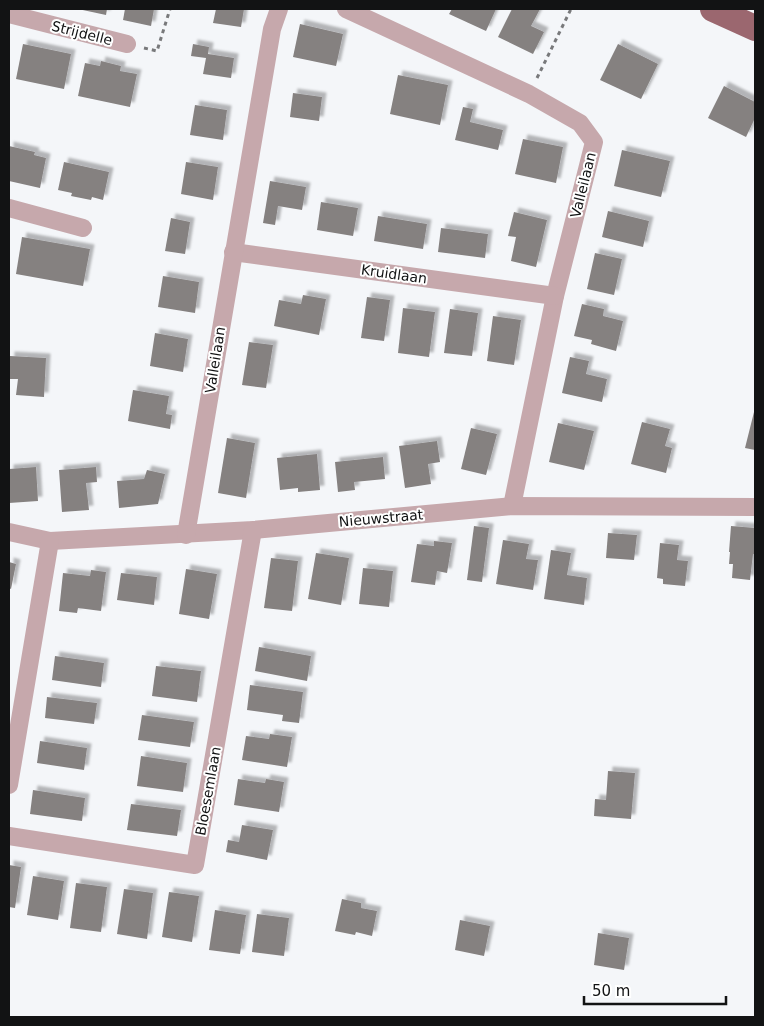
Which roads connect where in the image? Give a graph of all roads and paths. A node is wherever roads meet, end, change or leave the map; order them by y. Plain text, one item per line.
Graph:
1 (170, 9) edge
2 (279, 9) edge
3 (346, 9) edge
4 (571, 9) edge
5 (713, 9) edge
6 (9, 14) edge
7 (755, 28) edge
8 (127, 44) joint
9 (530, 94) junction
10 (9, 208) edge
11 (83, 228) dead end
12 (234, 252) junction
13 (555, 296) junction
14 (512, 506) junction
15 (755, 507) edge
16 (252, 530) junction
17 (9, 532) edge
18 (186, 535) junction
19 (50, 541) junction
20 (9, 785) edge
21 (9, 836) edge

1 - 8 path
2 - 12 street, Valleilaan
3 - 9 street, Valleilaan
4 - 9 path
5 - 7 main road
6 - 8 street, Strijdelle
9 - 13 street, Valleilaan
10 - 11 street
12 - 13 street, Kruidlaan
12 - 18 street, Valleilaan
13 - 14 street, Valleilaan
14 - 15 street, Nieuwstraat
14 - 16 street, Nieuwstraat
16 - 18 street, Nieuwstraat
16 - 21 street, Bloesemlaan
17 - 19 street, Nieuwstraat
18 - 19 street, Nieuwstraat
19 - 20 street

